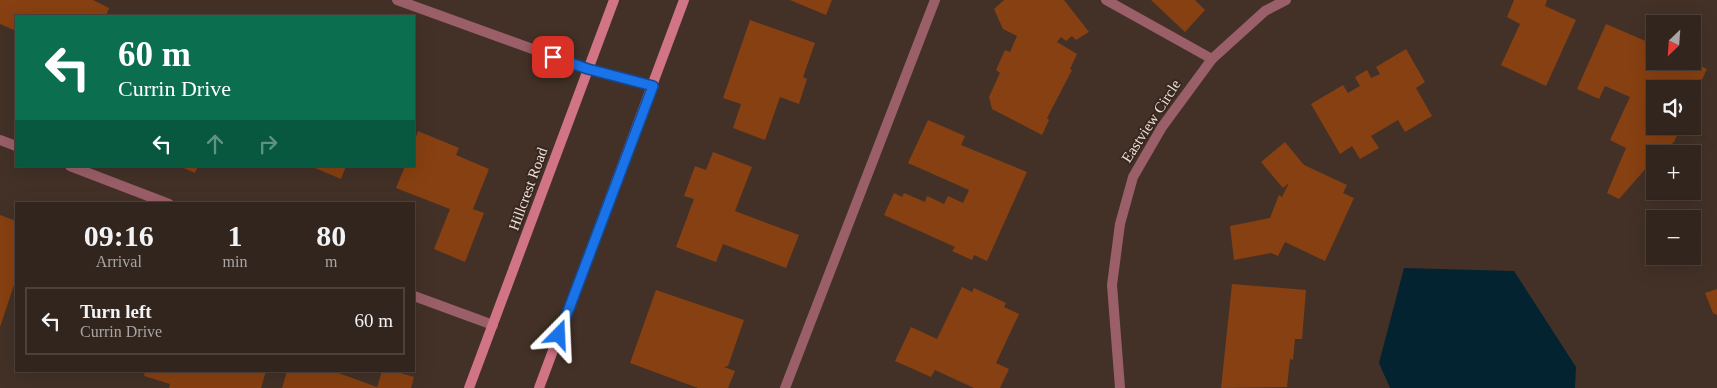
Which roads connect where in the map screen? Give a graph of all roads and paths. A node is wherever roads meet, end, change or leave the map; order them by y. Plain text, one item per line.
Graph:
1 (397, 0) edge
2 (614, 0) edge
3 (684, 0) edge
4 (936, 0) edge
5 (1106, 0) edge
6 (1286, 0) edge
7 (1212, 59) junction
8 (588, 69) junction
9 (653, 86) junction
10 (0, 140) edge
11 (15, 146) edge
12 (73, 167) edge
13 (164, 202) edge
14 (415, 296) edge
15 (493, 326) junction
16 (469, 388) edge
17 (539, 388) edge
18 (785, 388) edge
19 (1120, 388) edge

1 - 8 street
2 - 8 main road, Hillcrest Road
3 - 9 main road
4 - 18 street
5 - 7 street
6 - 7 street, Eastview Circle
7 - 19 street, Eastview Circle
8 - 9 street
8 - 15 main road, Hillcrest Road
9 - 17 main road
10 - 11 street
12 - 13 street
14 - 15 street
15 - 16 main road, Hillcrest Road

